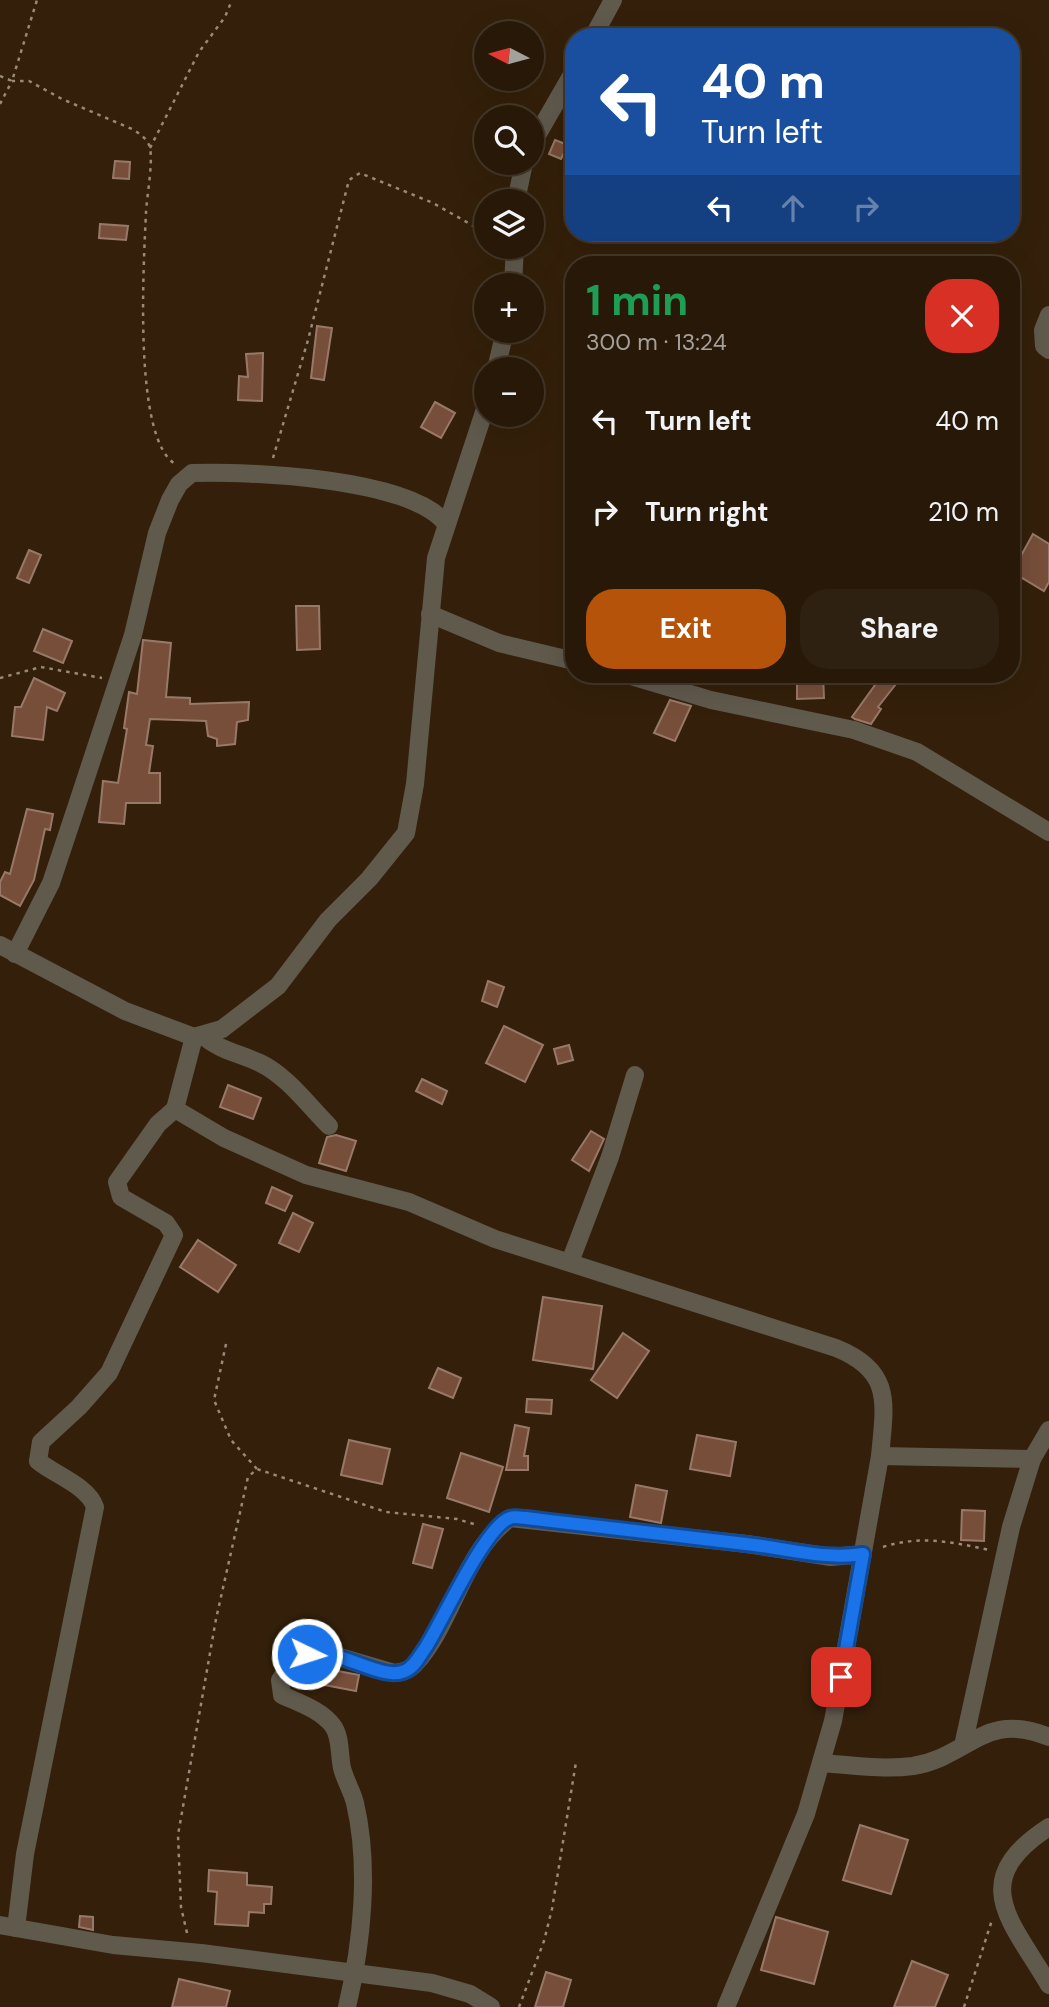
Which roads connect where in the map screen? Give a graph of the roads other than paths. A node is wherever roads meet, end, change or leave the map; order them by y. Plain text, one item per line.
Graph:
1 (613, 0) edge
2 (598, 28) edge
3 (565, 87) edge
4 (544, 123) edge
5 (1049, 315) edge
6 (1049, 349) edge
7 (480, 427) edge
8 (446, 524) junction
9 (430, 614) junction
10 (565, 659) edge
11 (654, 683) edge
12 (1049, 832) edge
13 (8, 950) edge
14 (198, 1036) junction
15 (635, 1075) dead end
16 (175, 1109) junction
17 (328, 1126) dead end
18 (570, 1262) junction
19 (1049, 1430) edge
20 (880, 1455) junction
21 (1032, 1459) junction
22 (863, 1554) junction
23 (1049, 1737) edge
24 (963, 1746) junction
25 (821, 1763) junction
26 (1049, 1827) edge
27 (8, 1927) edge
28 (355, 1974) junction
29 (1049, 1984) edge
30 (347, 2007) edge
31 (491, 2007) edge
32 (726, 2007) edge

1 - 2 street
3 - 4 street
5 - 6 street
7 - 8 street
8 - 9 street
8 - 13 street
9 - 10 street
9 - 14 street
11 - 12 street
13 - 14 street
14 - 16 street
14 - 17 street
15 - 18 street
16 - 18 street
16 - 27 street
18 - 20 street
19 - 21 street
20 - 21 street
20 - 22 street
21 - 24 street
22 - 25 street
22 - 28 street
23 - 24 street
24 - 25 street
25 - 32 street
26 - 29 street
27 - 28 street
28 - 30 street
28 - 31 street

